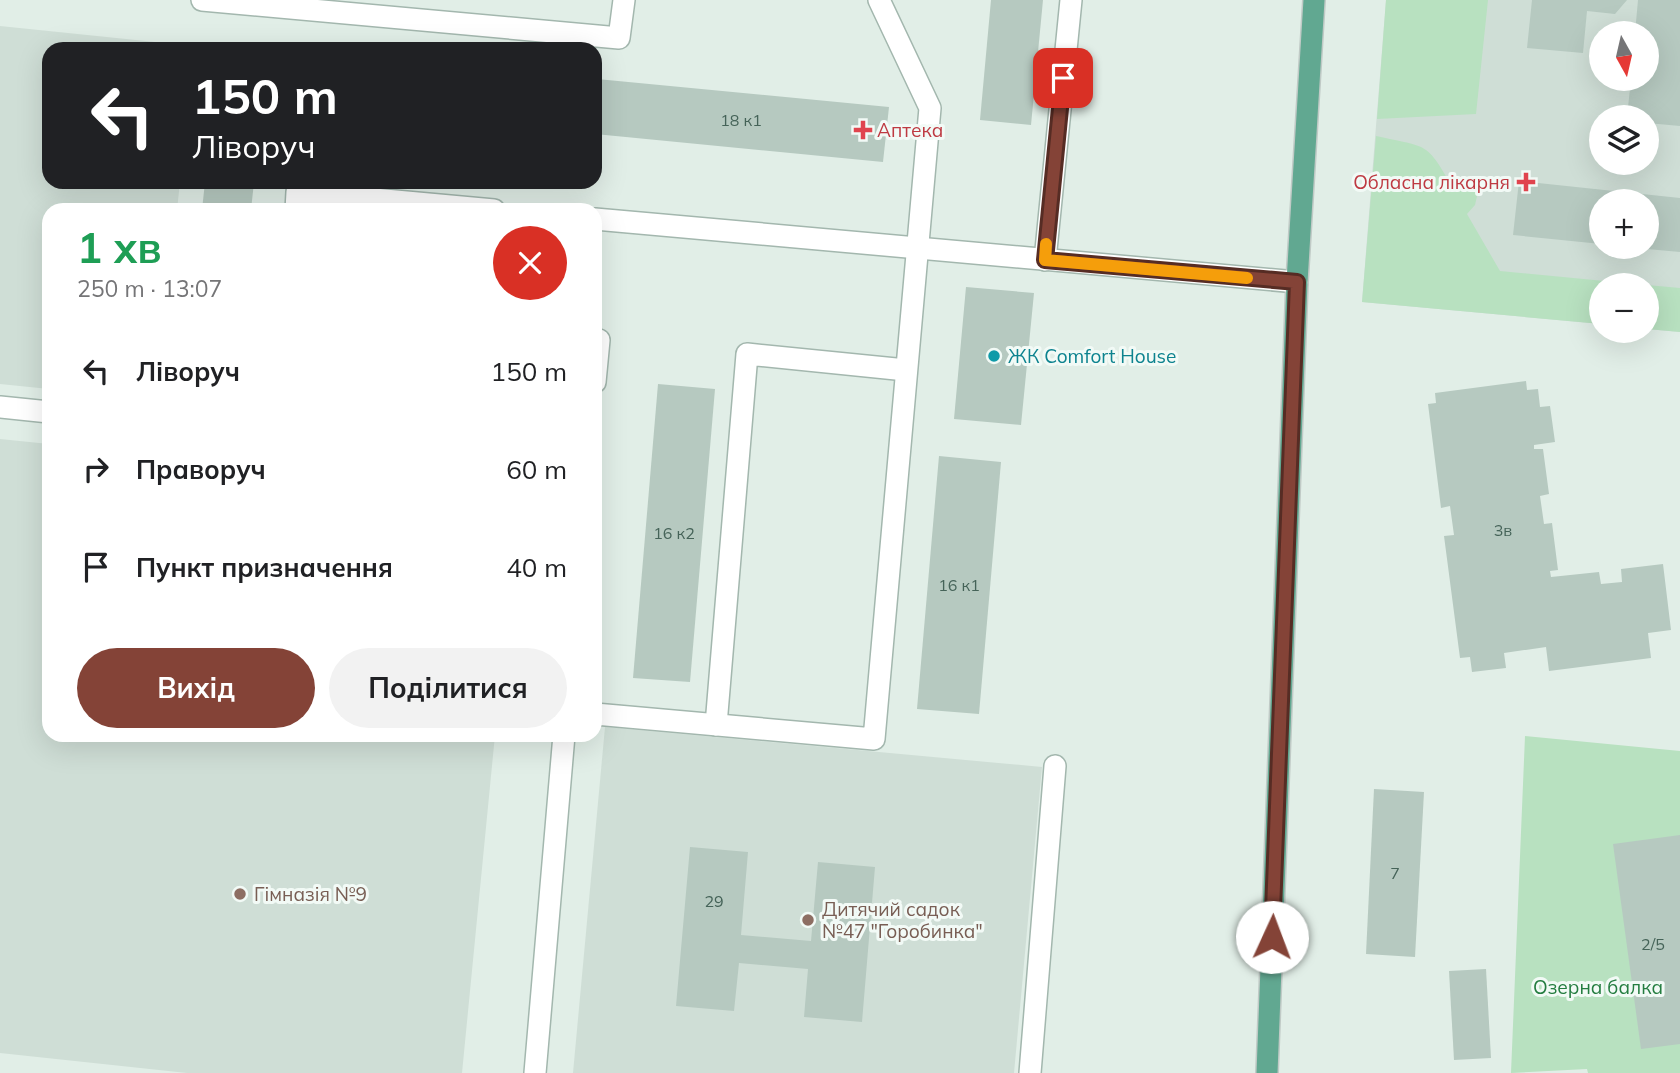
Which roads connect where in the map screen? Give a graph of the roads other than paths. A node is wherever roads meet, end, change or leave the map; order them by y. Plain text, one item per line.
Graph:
1 (202, 0) edge
2 (624, 0) edge
3 (879, 0) edge
4 (1071, 0) edge
5 (1314, 0) edge
6 (296, 203) edge
7 (417, 203) edge
8 (602, 220) edge
9 (917, 248) junction
10 (1045, 260) junction
11 (1297, 282) junction
12 (906, 370) junction
13 (0, 407) edge
14 (42, 411) edge
15 (602, 715) edge
16 (716, 725) junction
17 (563, 742) edge
18 (1055, 766) dead end
19 (535, 1073) edge
20 (1030, 1073) edge
21 (1267, 1073) edge

1 - 2 lane
3 - 9 lane
4 - 10 lane
5 - 11 main road
6 - 7 lane
8 - 9 lane
9 - 10 lane
9 - 12 lane
10 - 11 lane
11 - 21 main road
12 - 16 lane
12 - 16 lane
13 - 14 lane
15 - 16 lane
17 - 19 lane
18 - 20 lane

